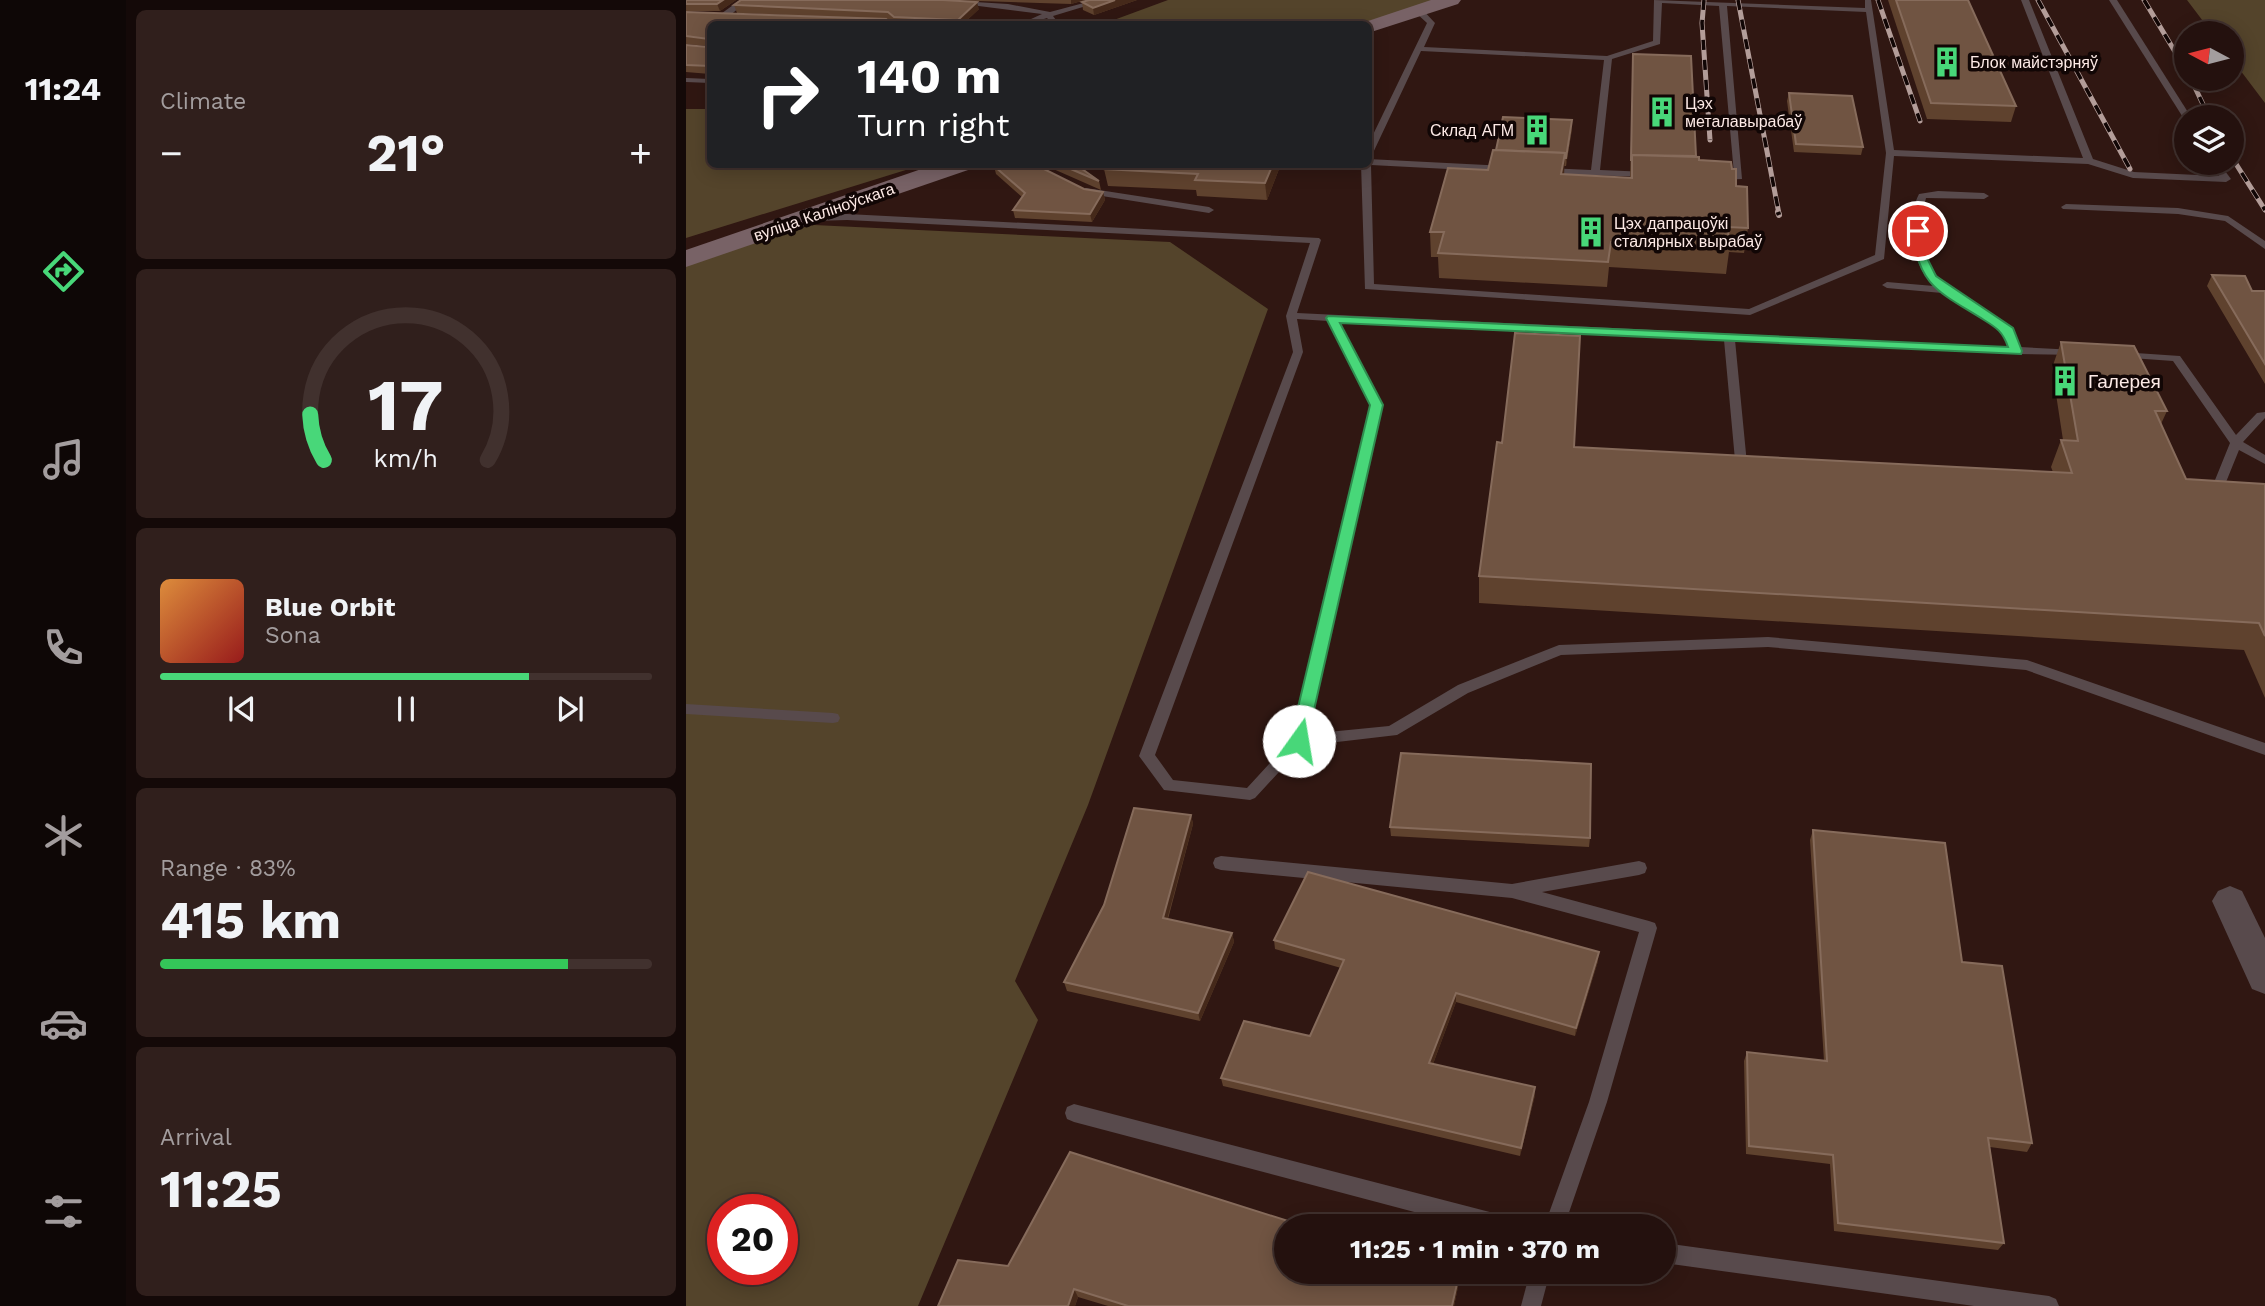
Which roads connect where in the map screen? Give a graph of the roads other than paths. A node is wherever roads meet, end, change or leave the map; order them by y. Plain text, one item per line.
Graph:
1 (745, 0) edge
2 (1049, 0) edge
3 (1102, 0) edge
4 (1451, 0) edge
5 (2025, 0) edge
6 (2113, 0) edge
7 (1658, 1) edge
8 (943, 2) edge
9 (1723, 4) junction
10 (1869, 5) edge
11 (1418, 10) junction
12 (1047, 13) junction
13 (710, 17) edge
14 (722, 18) junction
15 (734, 18) edge
16 (1030, 21) edge
17 (1054, 21) edge
18 (1372, 26) edge
19 (1419, 49) junction
20 (1608, 58) junction
21 (686, 80) edge
22 (707, 81) edge
23 (2179, 105) edge
24 (1372, 147) edge
25 (1890, 153) junction
26 (2089, 161) junction
27 (1372, 163) edge
28 (950, 168) edge
29 (1367, 168) edge
30 (1515, 169) edge
31 (1542, 171) edge
32 (1595, 173) junction
33 (1661, 175) edge
34 (2222, 175) edge
35 (1713, 176) edge
36 (1079, 188) edge
37 (1984, 196) dead end
38 (2066, 207) dead end
39 (1209, 210) dead end
40 (803, 219) junction
41 (2265, 246) edge
42 (686, 259) edge
43 (1887, 285) dead end
44 (1945, 290) junction
45 (1291, 316) junction
46 (1332, 318) junction
47 (1729, 338) junction
48 (2016, 351) junction
49 (2082, 354) edge
50 (2109, 355) edge
51 (2265, 415) edge
52 (2236, 443) junction
53 (2265, 460) edge
54 (1714, 462) edge
55 (2192, 488) edge
56 (686, 709) edge
57 (833, 718) dead end
58 (1299, 741) junction
59 (2265, 749) edge
60 (1221, 863) dead end
61 (1639, 868) dead end
62 (1512, 891) junction
63 (2230, 901) dead end
64 (2265, 978) edge
65 (1074, 1113) dead end
66 (1459, 1214) edge
67 (1559, 1214) edge
68 (1676, 1255) edge
69 (1537, 1284) edge
70 (1531, 1306) edge
71 (2049, 1306) edge

1 - 14 lane
2 - 12 lane
3 - 12 lane
4 - 11 street
5 - 26 lane
6 - 23 lane
7 - 9 lane
7 - 20 lane
8 - 12 lane
9 - 10 lane
9 - 35 lane
10 - 25 lane
11 - 18 street
11 - 19 lane
12 - 16 lane
12 - 17 lane
13 - 14 lane
14 - 15 lane
19 - 20 lane
19 - 24 lane
20 - 32 lane
21 - 22 lane
25 - 26 lane
25 - 29 lane
26 - 34 lane
27 - 30 lane
28 - 40 street, вуліца Каліноўскага
31 - 32 lane
32 - 33 lane
36 - 39 lane
37 - 44 lane
38 - 41 lane
40 - 42 street, вуліца Каліноўскага
40 - 45 lane
43 - 44 lane
44 - 48 lane
45 - 46 lane
45 - 58 lane
46 - 47 lane
46 - 58 lane
47 - 48 lane
47 - 54 lane
48 - 49 lane
50 - 52 lane
51 - 52 lane
52 - 53 lane
52 - 55 lane
56 - 57 lane
58 - 59 lane
60 - 62 lane
61 - 62 lane
62 - 67 lane
63 - 64 street
65 - 66 lane
68 - 71 lane
69 - 70 lane

